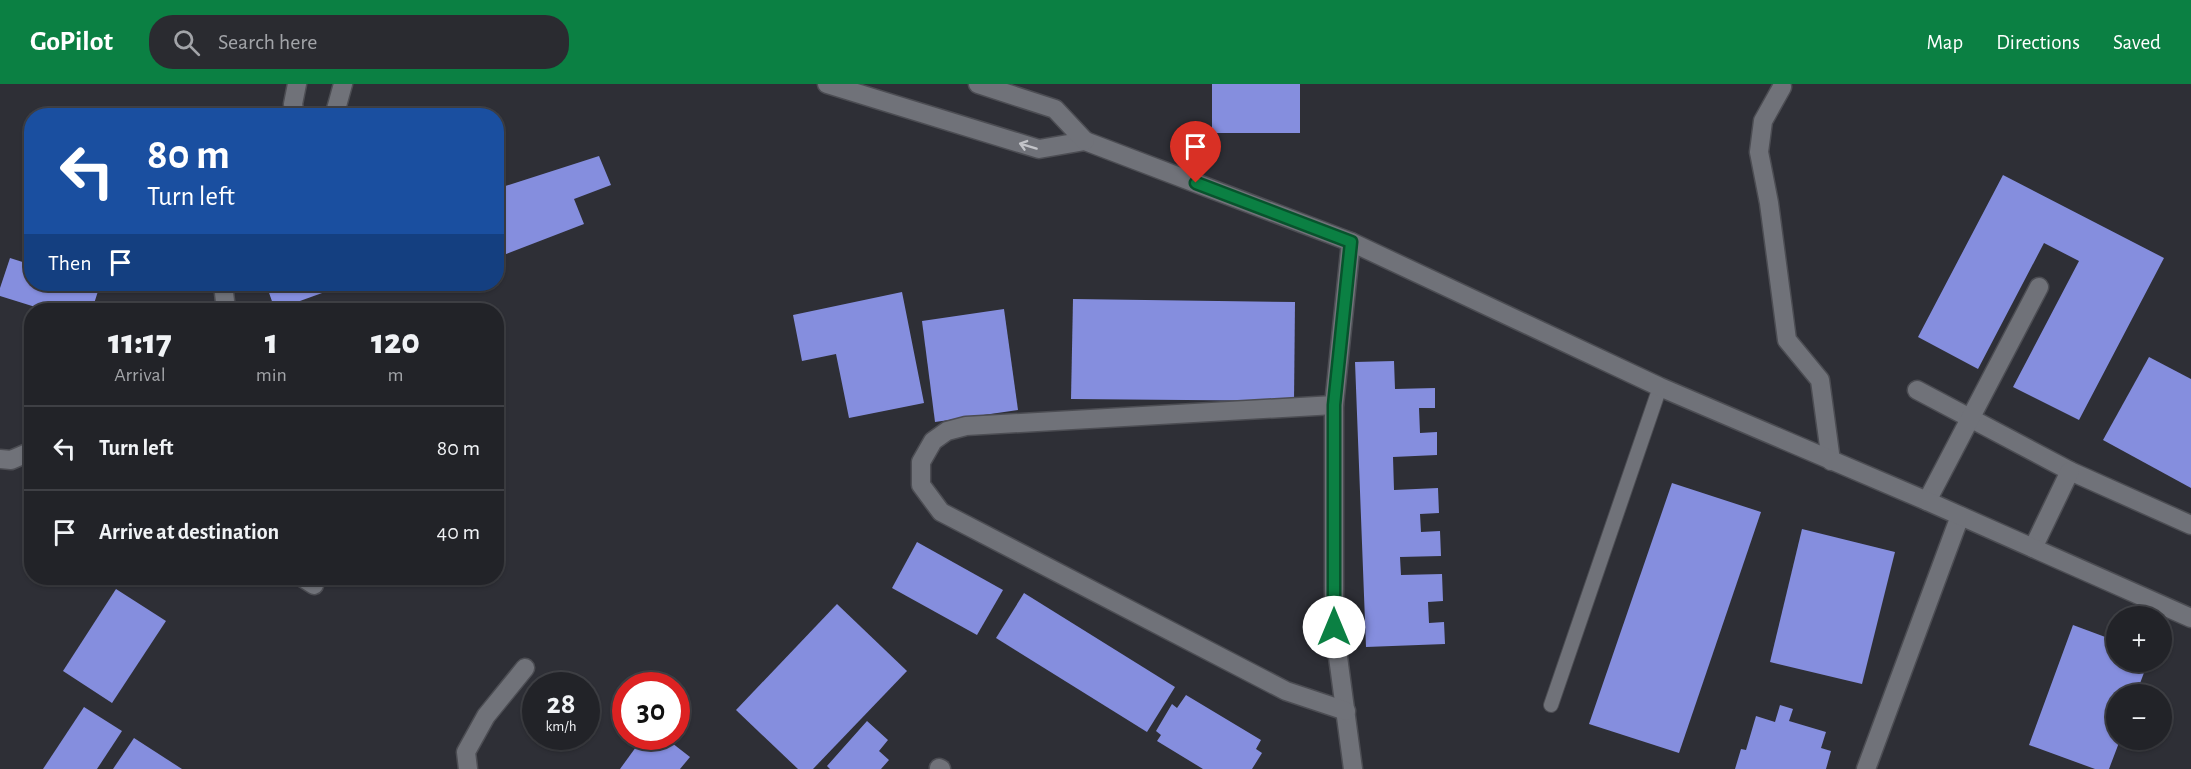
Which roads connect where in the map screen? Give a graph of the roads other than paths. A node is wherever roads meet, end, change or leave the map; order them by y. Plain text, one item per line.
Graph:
1 (297, 84) edge
2 (343, 84) edge
3 (827, 84) edge
4 (978, 84) edge
5 (1782, 87) dead end
6 (294, 108) edge
7 (336, 108) edge
8 (1085, 141) junction
9 (1351, 242) junction
10 (2039, 287) dead end
11 (1660, 387) junction
12 (1917, 390) dead end
13 (1334, 405) junction
14 (1970, 417) junction
15 (24, 454) edge
16 (0, 459) edge
17 (1831, 460) junction
18 (2070, 471) junction
19 (1927, 501) junction
20 (1960, 516) junction
21 (2191, 525) edge
22 (2033, 548) junction
23 (2191, 618) edge
24 (525, 668) dead end
25 (1551, 705) dead end
26 (1346, 711) junction
27 (468, 769) edge
28 (1353, 769) edge
29 (1866, 769) edge

1 - 6 street
2 - 7 street
8 -> 3 street
4 - 8 street
5 - 17 street
8 - 9 street
9 - 11 street
9 - 13 street
10 - 14 street
11 - 17 street
11 - 25 lane
12 - 14 street
13 - 26 street
13 - 26 street
14 - 18 street
14 - 19 street
15 - 16 street
17 - 19 street
18 - 21 street
18 - 22 street
19 - 20 street
20 - 22 street
20 - 29 street
22 - 23 street
24 - 27 street
26 - 28 street

